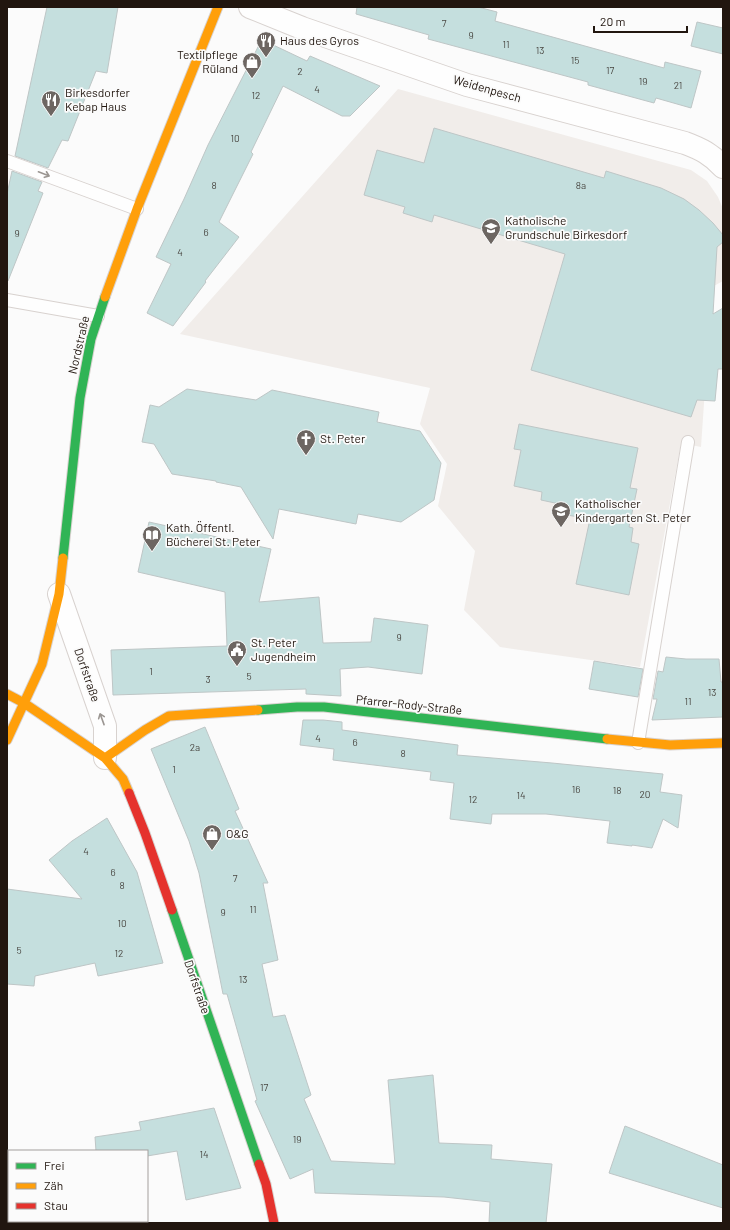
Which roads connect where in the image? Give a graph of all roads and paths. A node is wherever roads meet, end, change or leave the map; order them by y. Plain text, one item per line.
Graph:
1 (218, 7) edge
2 (250, 7) edge
3 (7, 161) edge
4 (723, 167) edge
5 (137, 209) junction
6 (7, 300) edge
7 (98, 316) junction
8 (688, 442) dead end
9 (59, 594) junction
10 (7, 694) edge
11 (24, 703) junction
12 (7, 740) edge
13 (638, 742) junction
14 (723, 743) edge
15 (105, 758) junction
16 (274, 1223) edge

1 - 5 street, Nordstraße
2 - 4 street, Weidenpesch
3 -> 5 lane
5 - 7 street, Nordstraße
6 - 7 lane
7 - 9 street, Nordstraße
8 - 13 lane
9 - 11 street, Nordstraße
15 -> 9 street, Dorfstraße
10 - 11 street, Dorfstraße
11 - 12 street, Nordstraße
11 - 15 street, Dorfstraße
13 - 14 street, Pfarrer-Rody-Straße
13 - 15 street, Pfarrer-Rody-Straße
15 - 16 street, Dorfstraße

